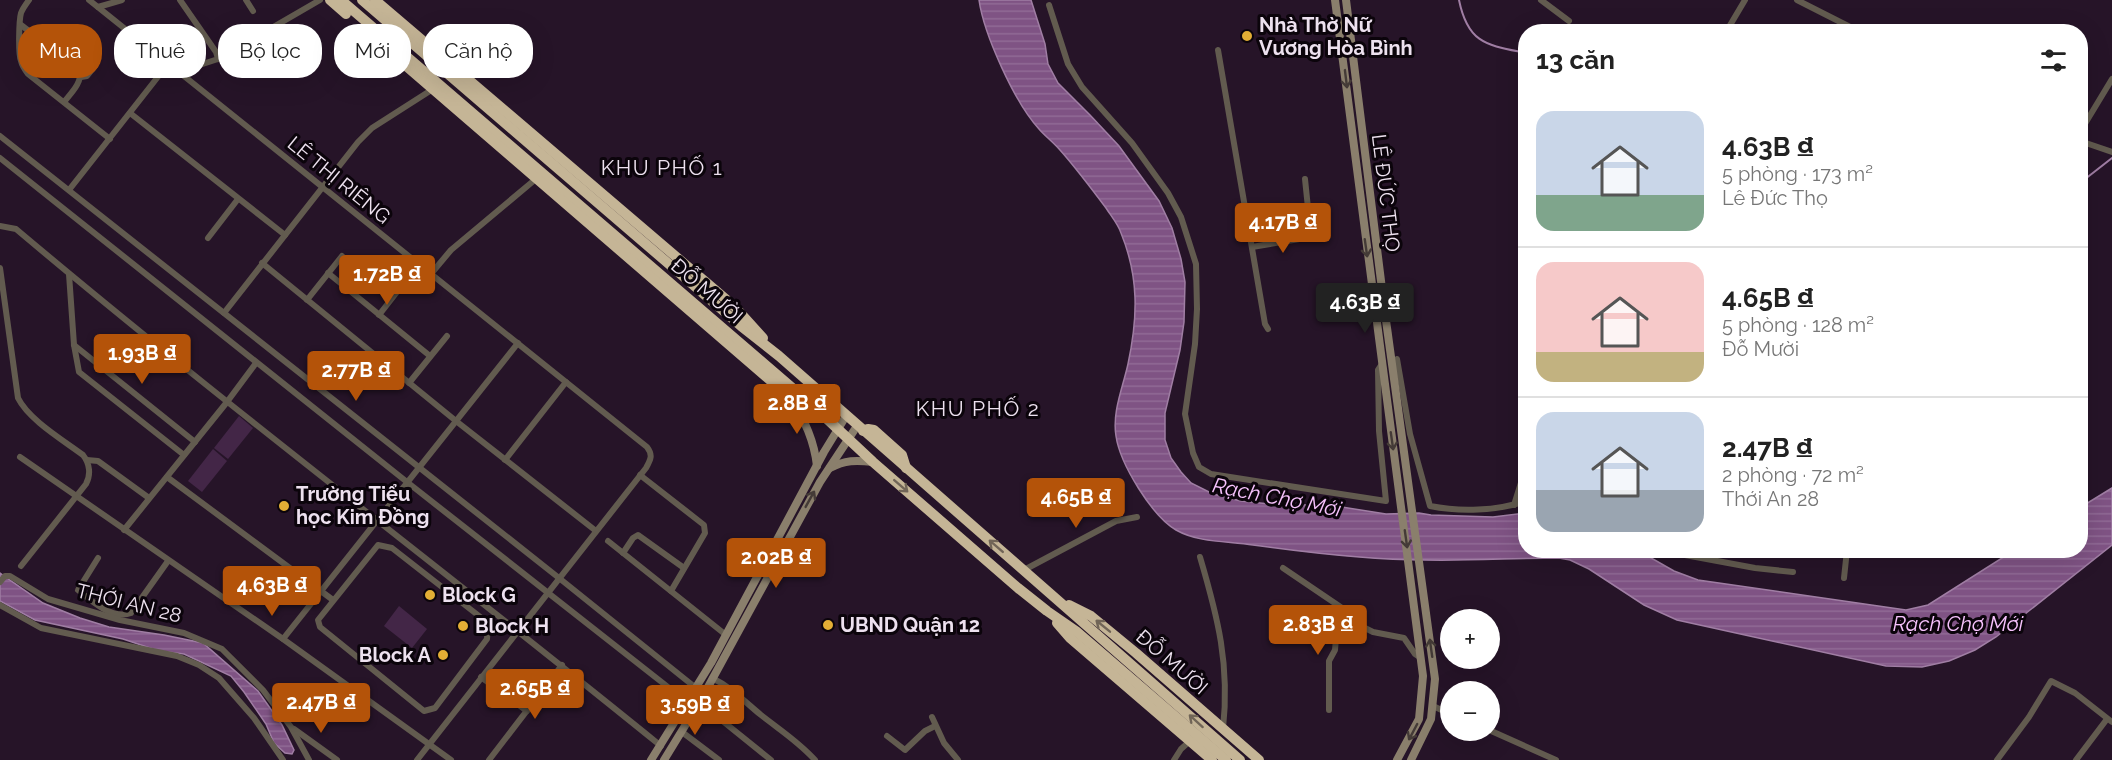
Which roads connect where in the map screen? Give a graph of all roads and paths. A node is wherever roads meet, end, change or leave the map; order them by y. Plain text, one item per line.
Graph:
1 (29, 0) edge
2 (89, 0) edge
3 (122, 0) edge
4 (180, 0) edge
5 (246, 0) edge
6 (320, 0) edge
7 (330, 0) edge
8 (341, 0) edge
9 (362, 0) edge
10 (375, 0) edge
11 (1335, 0) edge
12 (1346, 0) edge
13 (1541, 0) edge
14 (1745, 0) edge
15 (1797, 0) edge
16 (1049, 5) dead end
17 (98, 7) junction
18 (253, 12) dead end
19 (1569, 21) dead end
20 (21, 24) edge
21 (119, 24) edge
22 (278, 24) edge
23 (1731, 24) edge
24 (1844, 24) edge
25 (1218, 51) dead end
26 (218, 58) joint
27 (206, 62) edge
28 (33, 78) edge
29 (80, 78) edge
30 (157, 78) edge
31 (185, 78) edge
32 (2112, 79) edge
33 (433, 89) junction
34 (64, 102) junction
35 (130, 113) junction
36 (2088, 119) edge
37 (0, 136) edge
38 (110, 139) junction
39 (2088, 144) edge
40 (1364, 147) junction
41 (1354, 149) junction
42 (2112, 152) edge
43 (0, 158) edge
44 (537, 178) junction
45 (1305, 179) dead end
46 (322, 188) junction
47 (69, 190) junction
48 (238, 199) junction
49 (0, 226) edge
50 (285, 235) junction
51 (208, 238) dead end
52 (1252, 247) junction
53 (342, 256) dead end
54 (262, 263) junction
55 (418, 265) junction
56 (0, 268) edge
57 (328, 273) junction
58 (69, 274) junction
59 (430, 275) junction
60 (308, 300) junction
61 (224, 313) junction
62 (379, 315) junction
63 (1268, 329) dead end
64 (447, 336) dead end
65 (518, 343) junction
66 (74, 345) junction
67 (430, 356) junction
68 (779, 356) junction
69 (1397, 358) dead end
70 (256, 363) junction
71 (1382, 364) junction
72 (566, 382) junction
73 (409, 383) junction
74 (792, 399) junction
75 (227, 402) junction
76 (811, 404) junction
77 (846, 416) junction
78 (456, 422) junction
79 (860, 428) junction
80 (837, 430) junction
81 (847, 440) junction
82 (195, 442) junction
83 (184, 456) junction
84 (20, 457) dead end
85 (87, 460) junction
86 (505, 460) junction
87 (873, 462) junction
88 (419, 467) junction
89 (817, 467) junction
90 (829, 468) junction
91 (640, 475) junction
92 (167, 477) junction
93 (407, 482) junction
94 (1518, 492) edge
95 (76, 496) junction
96 (1404, 497) junction
97 (149, 498) junction
98 (1518, 504) edge
99 (1514, 505) junction
100 (1137, 517) dead end
101 (378, 520) junction
102 (124, 530) junction
103 (596, 531) junction
104 (608, 541) dead end
105 (623, 553) junction
106 (1200, 557) dead end
107 (98, 558) dead end
108 (1702, 558) edge
109 (1846, 558) edge
110 (168, 561) junction
111 (21, 566) dead end
112 (684, 568) junction
113 (1283, 568) dead end
114 (1024, 570) junction
115 (1793, 572) dead end
116 (559, 578) junction
117 (1844, 578) dead end
118 (3, 579) edge
119 (1417, 582) junction
120 (322, 590) junction
121 (671, 591) junction
122 (547, 593) junction
123 (1056, 598) junction
124 (333, 600) junction
125 (0, 605) edge
126 (1345, 610) junction
127 (1047, 611) junction
128 (1079, 627) junction
129 (518, 630) junction
130 (726, 635) junction
131 (283, 639) junction
132 (1422, 658) junction
133 (562, 665) junction
134 (481, 677) junction
135 (712, 678) junction
136 (696, 688) junction
137 (687, 702) junction
138 (699, 702) junction
139 (1422, 702) junction
140 (1433, 706) junction
141 (1440, 709) edge
142 (1329, 710) dead end
143 (527, 711) junction
144 (932, 717) dead end
145 (2110, 720) edge
146 (935, 726) junction
147 (291, 727) junction
148 (1223, 729) junction
149 (682, 732) junction
150 (1500, 735) edge
151 (887, 736) dead end
152 (1190, 741) junction
153 (429, 744) junction
154 (661, 746) junction
155 (283, 760) edge
156 (309, 760) edge
157 (337, 760) edge
158 (417, 760) edge
159 (451, 760) edge
160 (489, 760) edge
161 (651, 760) edge
162 (664, 760) edge
163 (719, 760) edge
164 (771, 760) edge
165 (815, 760) edge
166 (958, 760) edge
167 (1174, 760) edge
168 (1212, 760) edge
169 (1226, 760) edge
170 (1240, 760) edge
171 (1259, 760) edge
172 (1397, 760) edge
173 (1411, 760) edge
174 (1556, 760) edge
175 (1997, 760) edge
176 (2076, 760) edge

1 - 20 street
2 - 17 street, LÊ THỊ RIÊNG
3 - 17 street
4 - 26 street
5 - 18 street
6 - 22 street
7 - 33 highway, ĐỖ MƯỜI
8 - 76 highway, ĐỖ MƯỜI
9 - 68 highway, ĐỖ MƯỜI
10 - 68 highway, ĐỖ MƯỜI
11 -> 41 main road, LÊ ĐỨC THỌ
12 - 40 main road, LÊ ĐỨC THỌ
13 - 19 street
14 - 23 street
15 - 24 street
16 - 71 street, LÊ ĐỨC THỌ
17 - 21 street, LÊ THỊ RIÊNG
25 - 52 street
26 - 27 street
28 - 34 street
29 - 34 street
30 - 35 street
31 - 46 street, LÊ THỊ RIÊNG
32 - 36 street
33 - 44 highway, ĐỖ MƯỜI
33 - 46 street
34 - 38 street
35 - 38 street
35 - 48 street
37 - 47 street
38 - 47 street
39 - 42 street
40 - 41 main road
40 - 96 main road, LÊ ĐỨC THỌ
41 -> 71 main road, LÊ ĐỨC THỌ
43 - 70 street
44 - 59 street
44 - 74 highway, ĐỖ MƯỜI
45 - 52 street
46 - 50 street
46 - 55 street, LÊ THỊ RIÊNG
47 - 61 street
48 - 50 street
48 - 51 street
49 - 58 street
50 - 54 street
52 - 63 street
53 - 57 street
54 - 60 street
54 - 61 street
55 - 59 street, LÊ THỊ RIÊNG
55 - 62 street
56 - 85 street
57 - 60 street
57 - 62 street
58 - 66 street
58 - 75 street
59 - 65 street, LÊ THỊ RIÊNG
60 - 73 street
61 - 88 street
62 - 67 street
64 - 67 street
65 - 72 street, LÊ THỊ RIÊNG
65 - 78 street
66 - 82 street
66 - 83 street
67 - 73 street
68 - 77 highway, ĐỖ MƯỜI
69 - 99 street
70 - 75 street
70 - 93 street
71 -> 96 main road, LÊ ĐỨC THỌ
72 - 86 street
72 - 91 street, LÊ THỊ RIÊNG
73 - 78 street
74 - 76 highway
74 - 89 main road
75 - 82 street
75 - 101 street
76 - 80 highway, ĐỖ MƯỜI
77 - 79 highway, ĐỖ MƯỜI
77 - 80 main road
78 - 86 street
78 - 88 street
79 - 81 main road
114 -> 79 highway, ĐỖ MƯỜI
80 - 81 highway, ĐỖ MƯỜI
80 - 89 main road
81 - 87 highway, ĐỖ MƯỜI
81 - 90 main road
82 - 83 street
83 - 92 street
84 - 95 street
85 - 95 street
85 - 97 street
86 - 103 street
87 - 90 main road
87 -> 127 highway, ĐỖ MƯỜI
88 - 93 street
88 - 116 street
89 - 130 main road
135 -> 90 main road
91 - 103 street
91 - 112 street
92 - 97 street
92 - 120 street
93 - 101 street
93 - 122 street
94 - 99 street
95 - 102 street
95 - 111 street
96 - 119 main road
97 - 102 street
98 - 99 street
100 - 114 street
101 - 120 street
101 - 129 street
102 - 110 street
103 - 116 street
104 - 105 street
105 - 112 street
105 - 121 street
106 - 148 street
107 - 110 street
108 - 115 street
109 - 117 street
110 - 131 street
112 - 121 street
113 - 126 street
114 - 123 highway, ĐỖ MƯỜI
116 - 122 street
116 - 136 street
118 - 147 street, THỚI AN 28
119 - 132 main road
140 -> 119 main road
120 - 124 street
120 - 131 street
121 - 130 street
122 - 129 street
122 - 137 street
123 - 128 highway, ĐỖ MƯỜI
148 -> 123 highway, ĐỖ MƯỜI
124 - 124 street
125 - 155 street, THỚI AN 28
126 - 132 street
126 - 142 street
127 - 128 highway, ĐỖ MƯỜI
127 - 152 highway, ĐỖ MƯỜI
128 - 169 highway
170 -> 128 highway
129 - 133 street
129 - 134 street
130 - 136 main road
131 - 153 street
132 - 139 main road
133 - 143 street
133 - 154 street
134 - 143 street
134 - 153 street
135 - 138 main road
135 - 165 street
136 - 137 main road
137 - 154 main road
138 - 149 main road
138 - 164 street
139 - 140 main road
139 -> 172 main road
140 - 141 street
140 - 173 main road
143 - 160 street
144 - 146 street
145 - 175 street
145 - 176 street
146 - 151 street
146 - 166 street
147 - 156 street, THỚI AN 28
147 - 157 street
148 - 171 highway, ĐỖ MƯỜI
149 - 162 main road
149 - 163 street
150 - 174 street
152 - 167 street
152 - 168 highway, ĐỖ MƯỜI
153 - 158 street
153 - 159 street
154 - 161 main road

